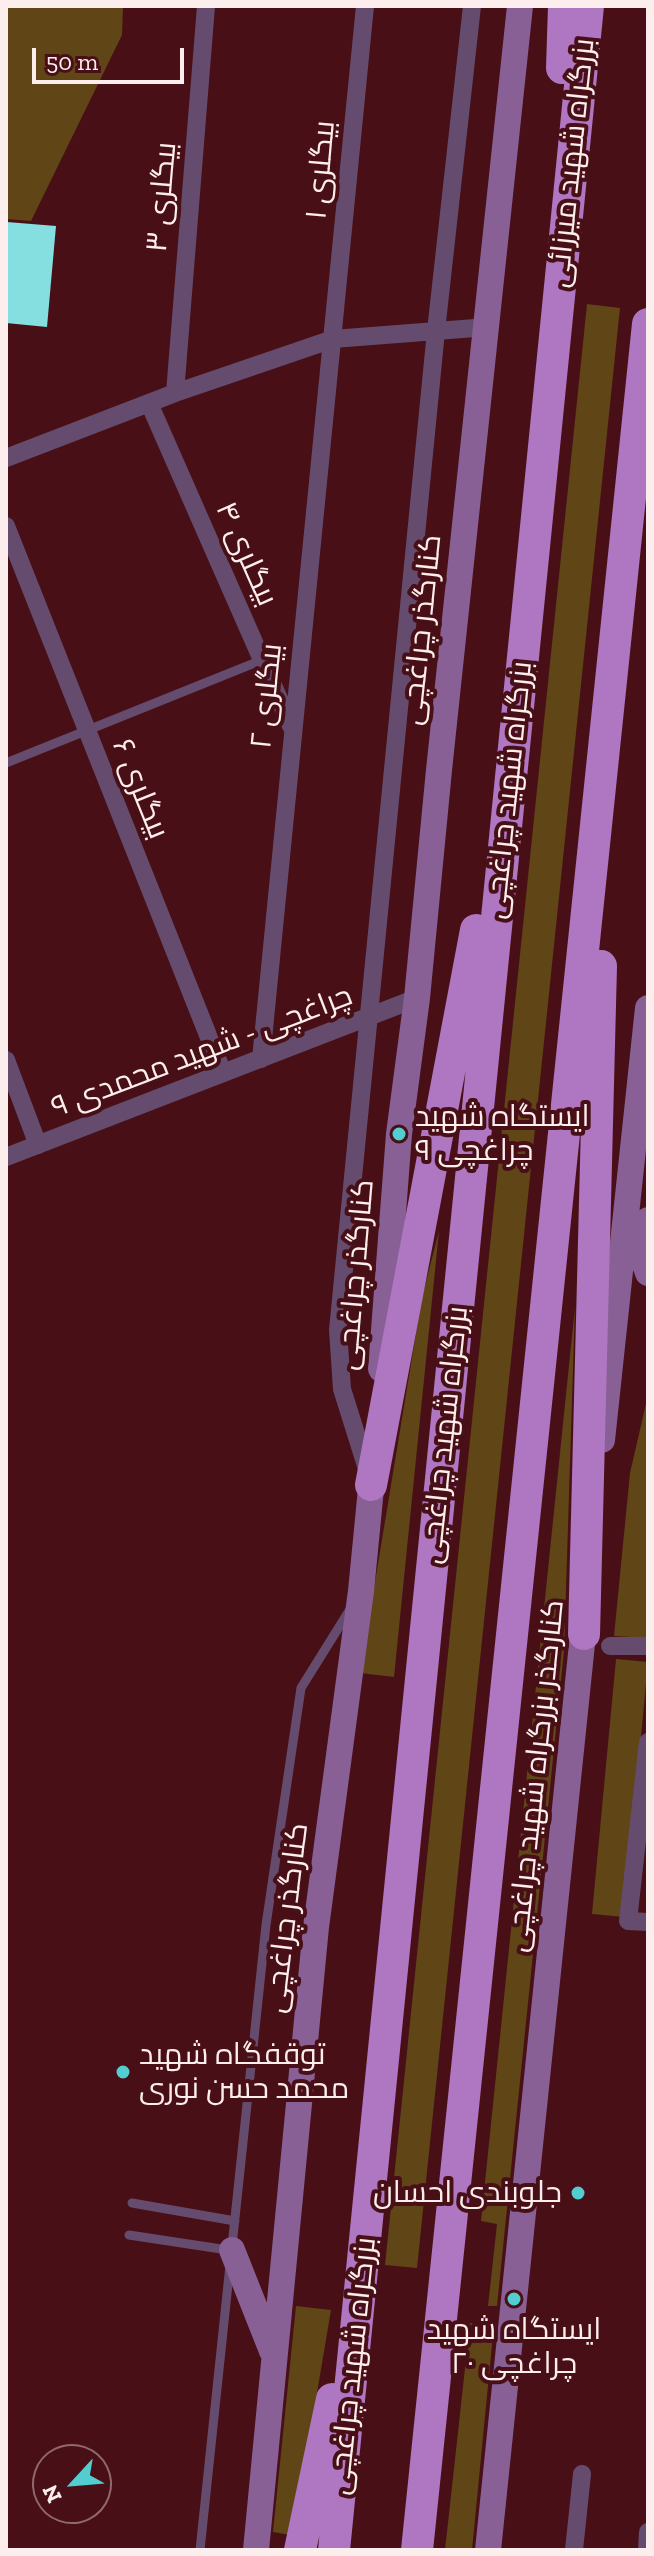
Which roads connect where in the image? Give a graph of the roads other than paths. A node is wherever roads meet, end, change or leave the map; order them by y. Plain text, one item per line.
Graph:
1 (206, 6) edge
2 (365, 6) edge
3 (472, 6) edge
4 (520, 6) edge
5 (564, 6) edge
6 (588, 6) edge
7 (556, 319) junction
8 (488, 327) junction
9 (648, 328) edge
10 (436, 331) junction
11 (333, 339) junction
12 (175, 393) junction
13 (149, 403) junction
14 (6, 458) edge
15 (6, 526) edge
16 (262, 660) junction
17 (608, 710) junction
18 (515, 722) junction
19 (292, 728) junction
20 (87, 730) junction
21 (6, 763) edge
22 (417, 998) junction
23 (648, 1008) edge
24 (368, 1017) junction
25 (261, 1059) junction
26 (6, 1060) edge
27 (223, 1073) junction
28 (637, 1121) junction
29 (38, 1145) junction
30 (6, 1157) edge
31 (648, 1166) edge
32 (648, 1220) edge
33 (648, 1273) edge
34 (371, 1485) junction
35 (361, 1591) junction
36 (597, 1640) junction
37 (648, 1646) edge
38 (648, 1742) edge
39 (648, 1922) edge
40 (132, 2203) dead end
41 (235, 2221) junction
42 (129, 2235) dead end
43 (367, 2235) junction
44 (232, 2250) junction
45 (274, 2357) junction
46 (582, 2474) dead end
47 (648, 2532) edge
48 (200, 2550) edge
49 (256, 2550) edge
50 (300, 2550) edge
51 (334, 2550) edge
52 (417, 2550) edge
53 (488, 2550) edge
54 (574, 2550) edge
55 (647, 2550) edge

1 - 12 street, بیگلری ۳
2 - 11 street, بیگلری ۱
3 - 10 street
4 - 8 main road, کنارگذر چراغچی
5 - 7 highway
6 - 7 highway, بزرگراه شهید میرزائی
7 - 18 highway, بزرگراه شهید چراغچی
8 - 10 street
8 - 22 main road, کنارگذر چراغچی
9 - 17 highway
10 - 11 street
10 - 24 street
11 - 12 street
11 - 19 street, بیگلری ۲
12 - 13 street
13 - 14 street
13 - 16 street, بیگلری ۴
15 - 20 street, بیگلری ۶
16 - 19 street, بیگلری ۴
16 - 20 lane
17 - 36 highway
17 - 52 highway
18 - 34 highway
18 - 43 highway, بزرگراه شهید چراغچی
19 - 25 street, بیگلری ۲
20 - 21 lane
20 - 27 street, بیگلری ۶
22 - 24 street, ۹ چراغچی - شهید محمدی
22 - 34 main road, کنارگذر چراغچی
23 - 28 main road, کنارگذر بزرگراه شهید چراغچی
24 - 25 street, ۹ چراغچی - شهید محمدی
24 - 34 street
25 - 27 street, ۹ چراغچی - شهید محمدی
26 - 29 street
27 - 29 street, ۹ چراغچی - شهید محمدی
28 - 31 main road
28 - 36 main road, کنارگذر بزرگراه شهید چراغچی
29 - 30 street, ۹ چراغچی - شهید محمدی
32 - 33 main road
34 - 35 main road, کنارگذر چراغچی
35 - 41 lane
35 - 45 main road, کنارگذر چراغچی
36 - 37 street
36 - 53 main road, کنارگذر بزرگراه شهید چراغچی
38 - 39 street
40 - 41 lane
41 - 44 lane
42 - 44 lane
43 - 50 highway
43 - 51 highway, بزرگراه شهید چراغچی
44 - 45 main road
44 - 48 lane
45 - 49 main road, کنارگذر چراغچی
46 - 54 street
47 - 55 street

